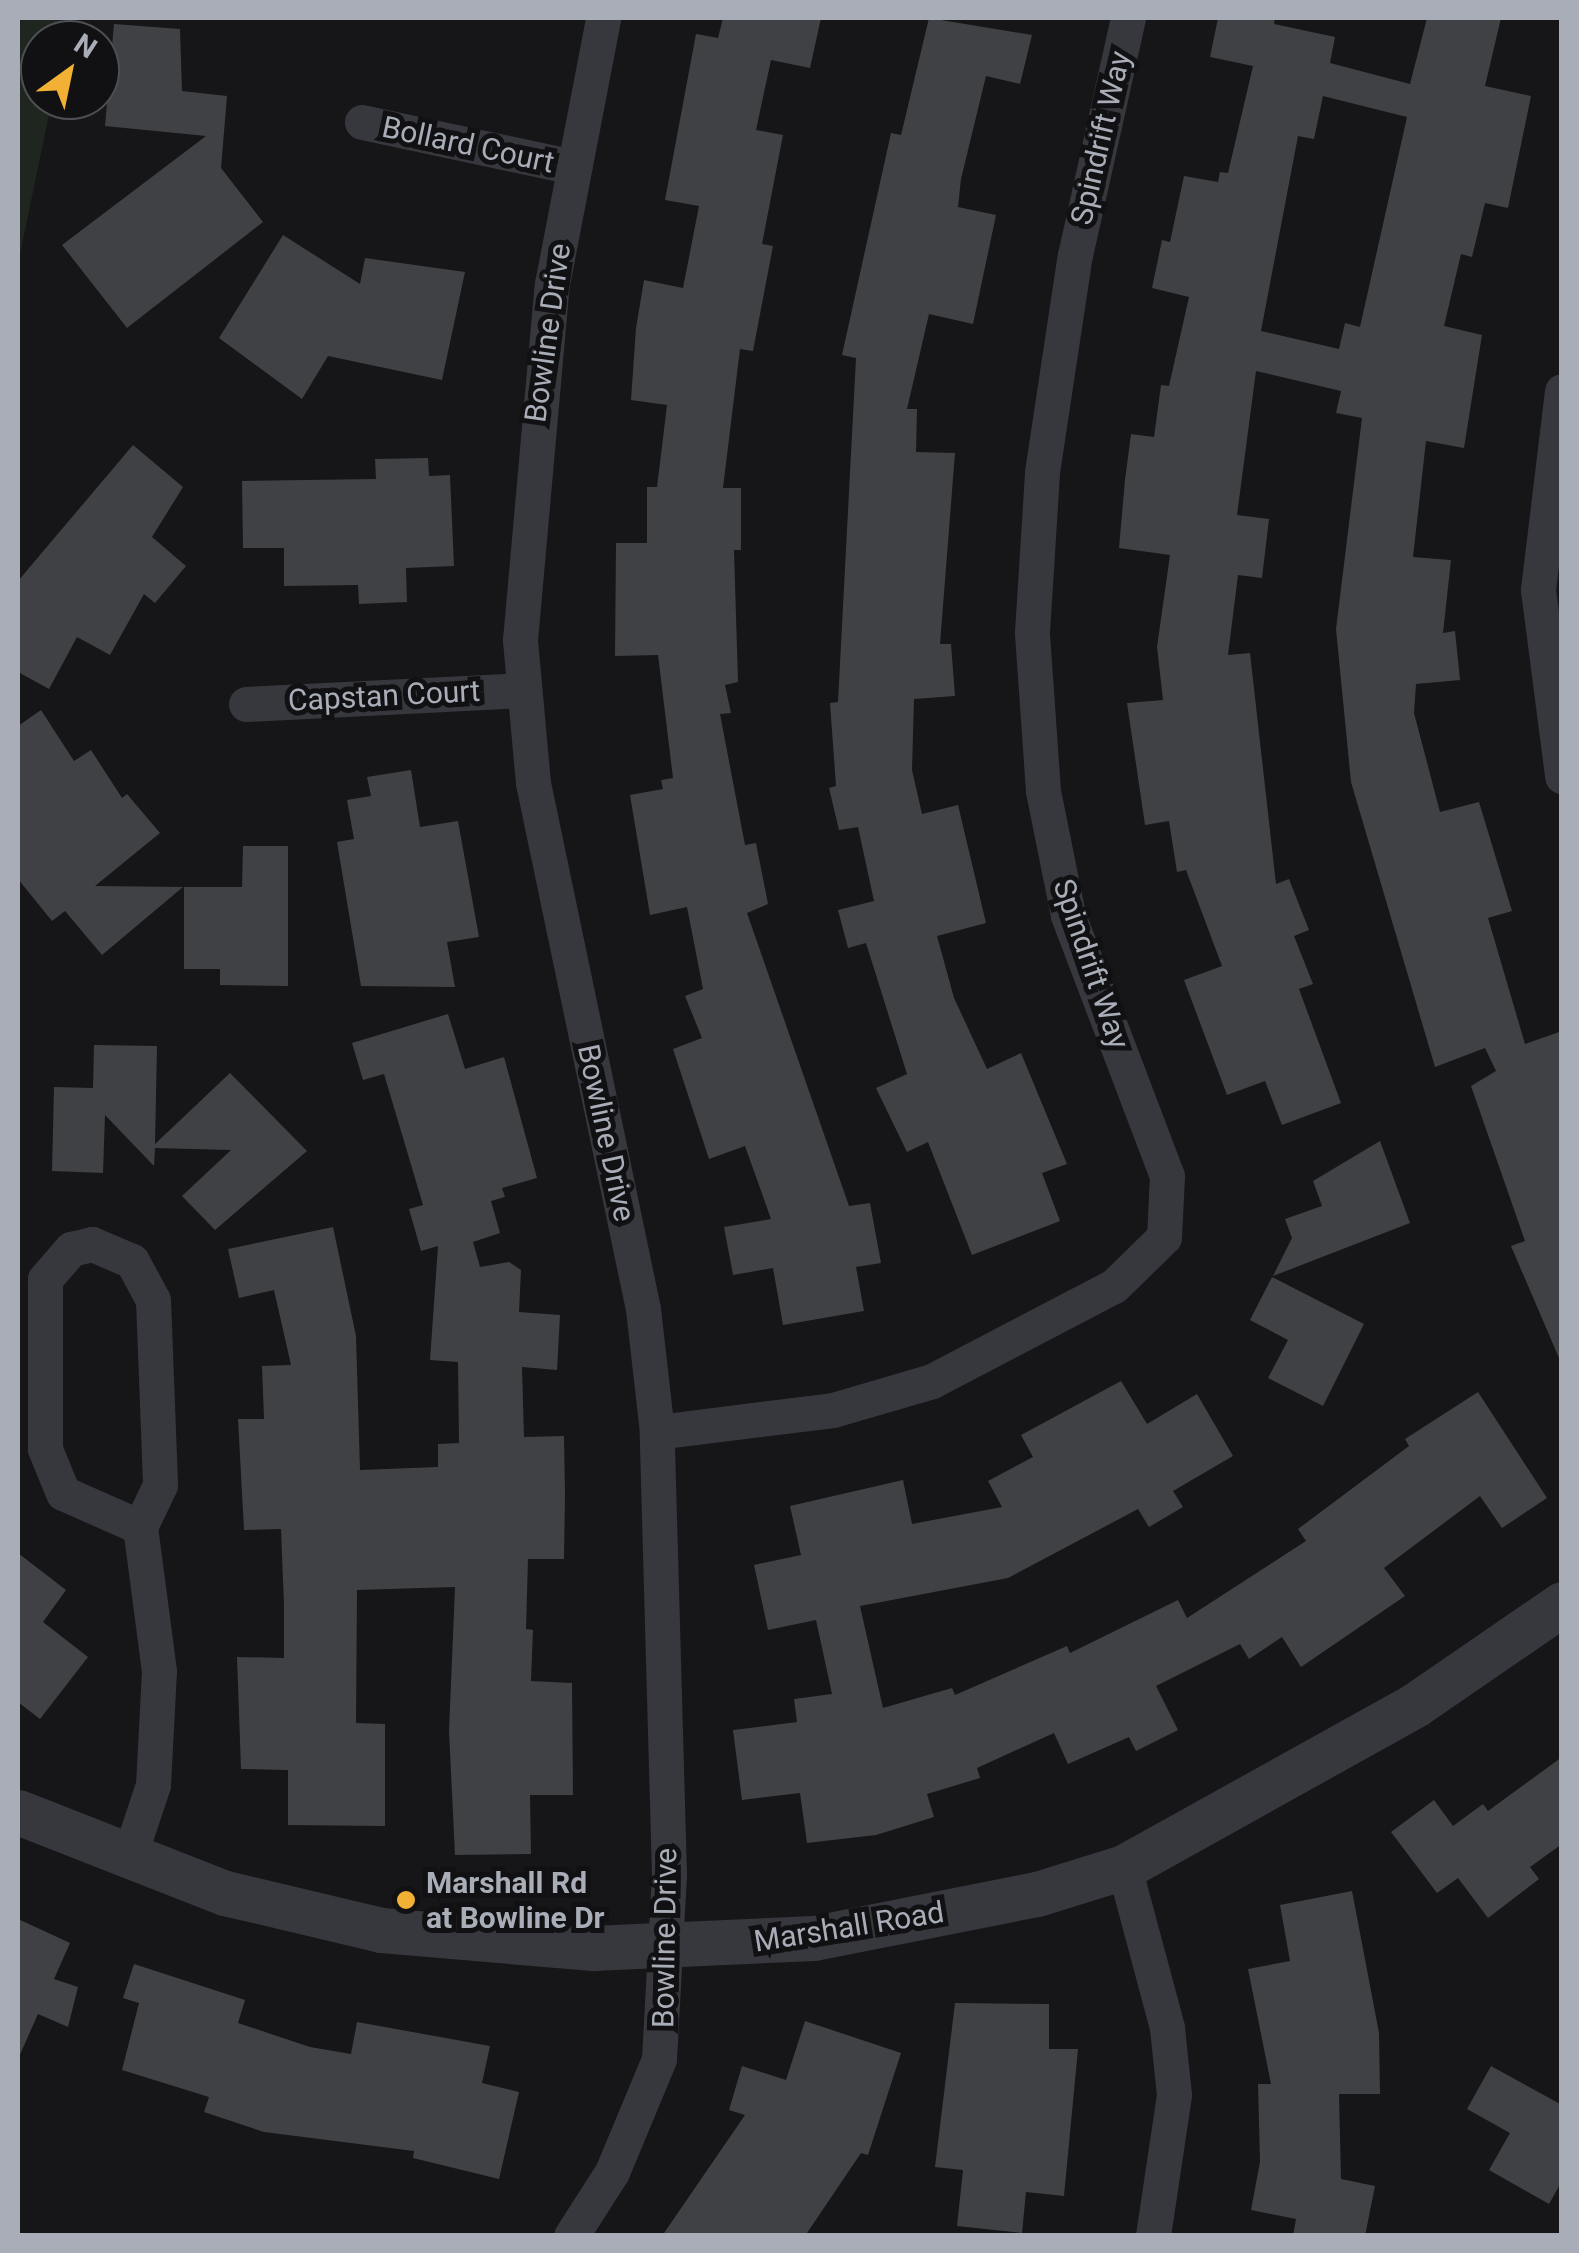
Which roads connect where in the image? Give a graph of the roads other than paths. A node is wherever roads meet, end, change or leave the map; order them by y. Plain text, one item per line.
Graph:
1 (603, 18) edge
2 (1128, 18) edge
3 (362, 122) dead end
4 (574, 167) junction
5 (1562, 391) edge
6 (523, 690) junction
7 (246, 704) dead end
8 (1562, 776) edge
9 (658, 1432) junction
10 (140, 1527) junction
11 (1562, 1604) edge
12 (18, 1812) edge
13 (128, 1860) junction
14 (1124, 1867) junction
15 (668, 1948) junction
16 (570, 2236) edge
17 (1152, 2236) edge

1 - 4 street, Bowline Drive
2 - 9 street, Spindrift Way
3 - 4 street, Bollard Court
4 - 6 street, Bowline Drive
5 - 8 street
6 - 7 street, Capstan Court
6 - 9 street, Bowline Drive
9 - 15 street, Bowline Drive
10 - 10 street
10 - 13 street
11 - 14 street, Marshall Road
12 - 13 street, Marshall Road
13 - 15 street, Marshall Road
14 - 15 street, Marshall Road
14 - 17 street
15 - 16 street, Bowline Drive

